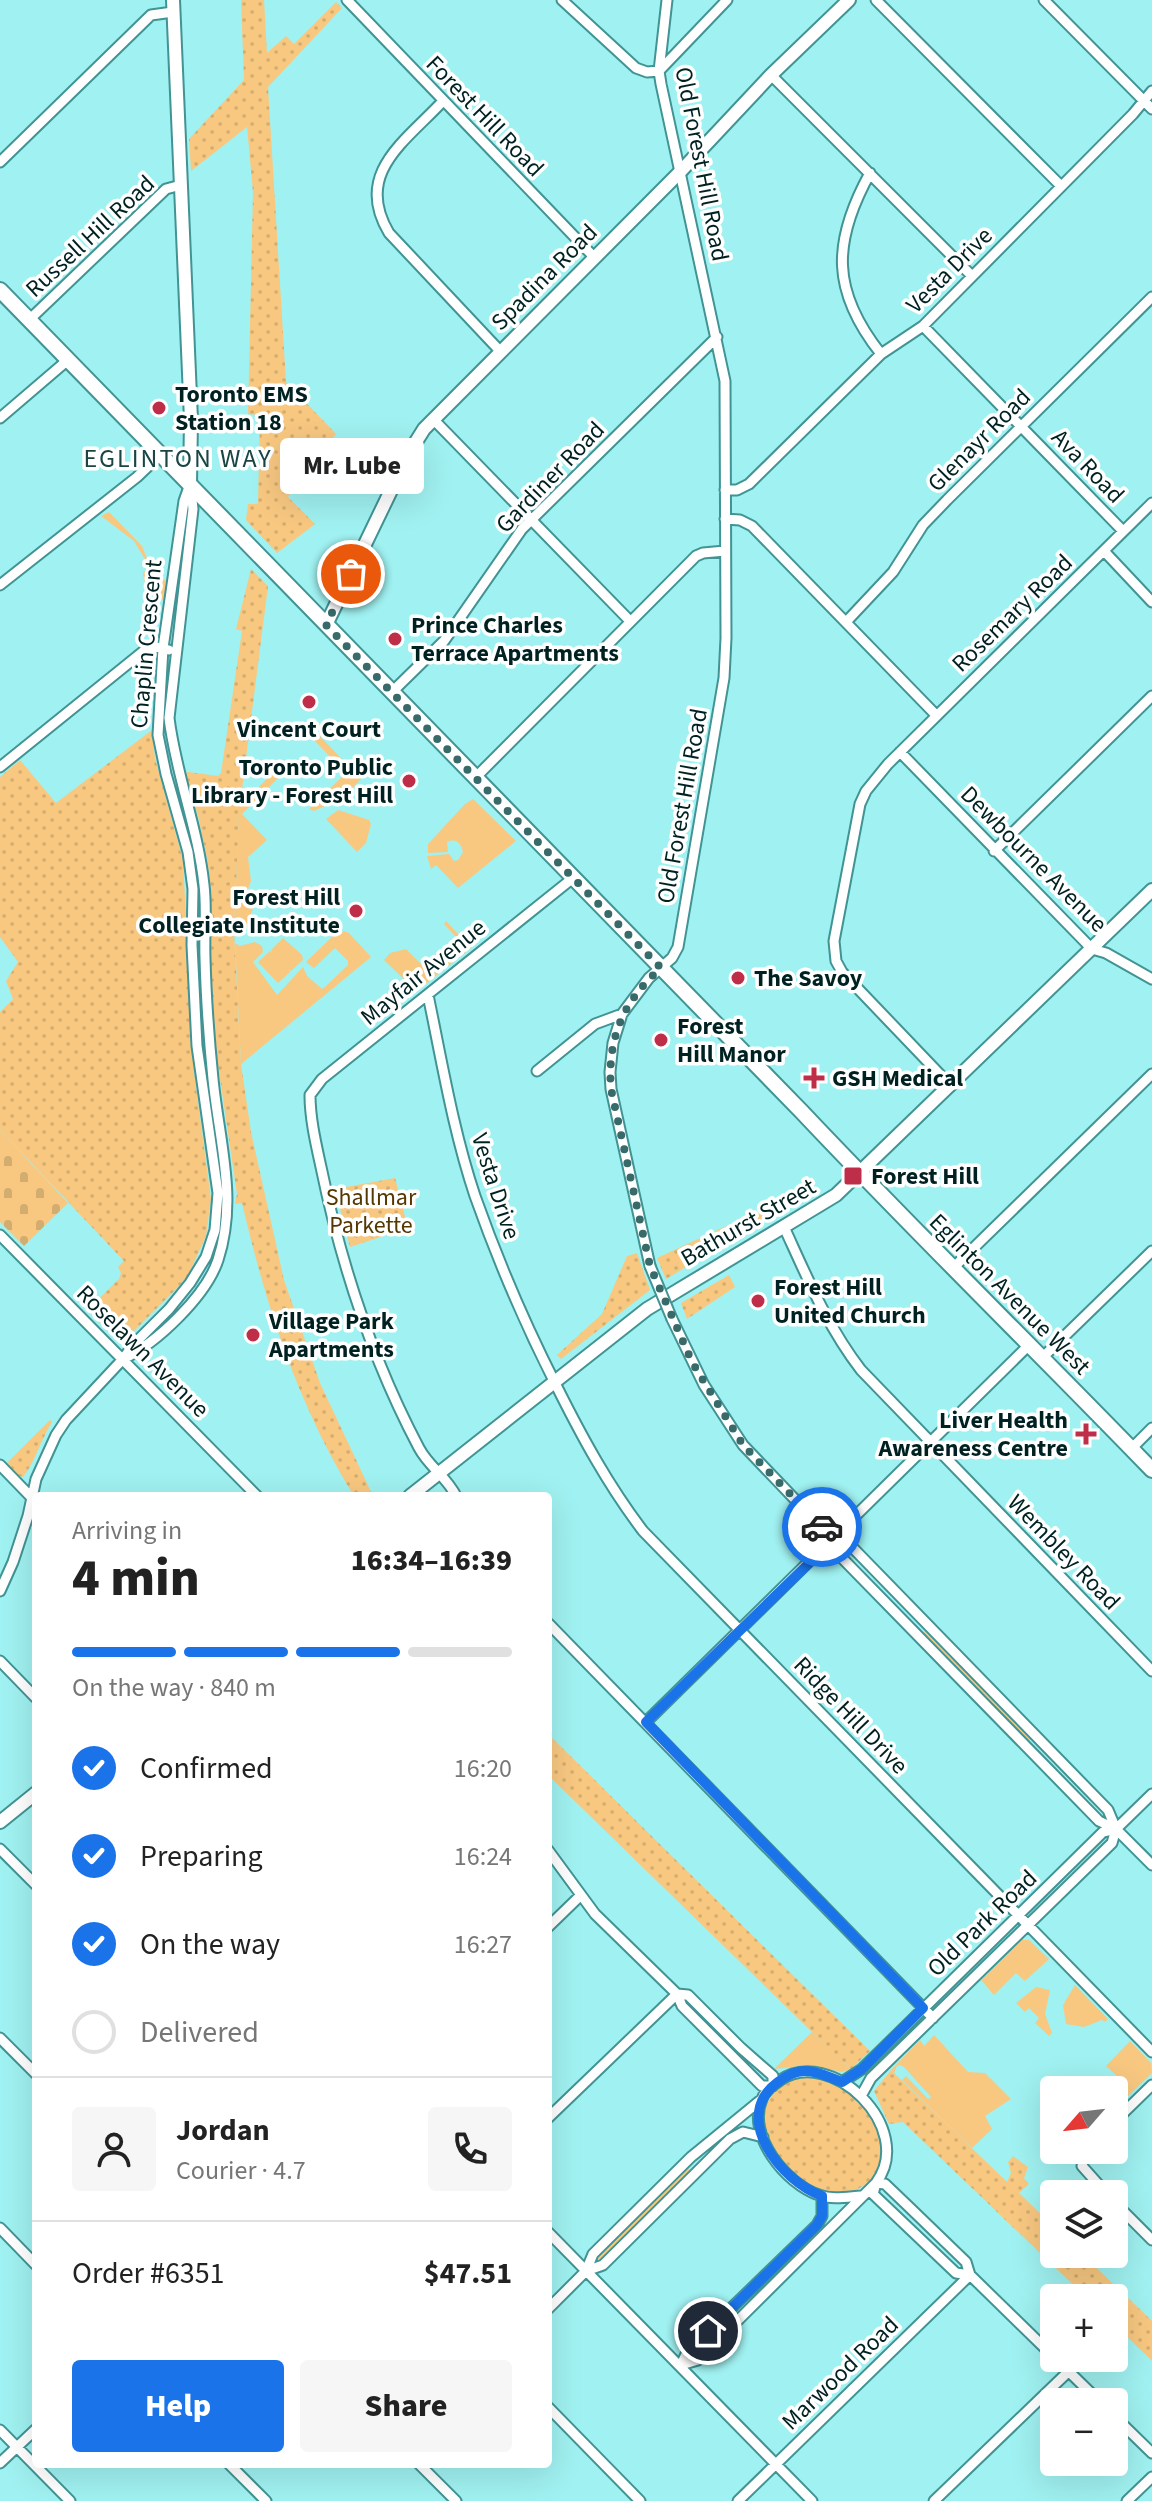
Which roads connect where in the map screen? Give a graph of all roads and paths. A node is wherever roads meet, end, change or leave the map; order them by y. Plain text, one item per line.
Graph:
1 (347, 0) edge
2 (562, 0) edge
3 (667, 0) edge
4 (727, 0) edge
5 (849, 0) edge
6 (876, 0) edge
7 (1044, 0) edge
8 (173, 6) edge
9 (659, 71) junction
10 (771, 75) junction
11 (1152, 91) edge
12 (443, 101) junction
13 (1144, 101) junction
14 (1152, 109) edge
15 (0, 162) edge
16 (680, 172) junction
17 (870, 173) junction
18 (181, 185) junction
19 (1061, 186) junction
20 (595, 258) junction
21 (972, 276) junction
22 (0, 290) edge
23 (1152, 297) edge
24 (29, 320) junction
25 (923, 326) junction
26 (717, 337) junction
27 (500, 351) junction
28 (881, 354) junction
29 (69, 359) junction
30 (0, 418) edge
31 (433, 419) junction
32 (1021, 427) junction
33 (161, 454) junction
34 (190, 484) junction
35 (725, 490) junction
36 (1152, 503) edge
37 (725, 519) junction
38 (533, 520) junction
39 (1123, 531) junction
40 (725, 551) junction
41 (1104, 551) junction
42 (0, 585) edge
43 (1152, 602) edge
44 (630, 621) junction
45 (846, 622) junction
46 (326, 625) junction
47 (163, 648) junction
48 (176, 652) junction
49 (392, 692) junction
50 (1152, 696) edge
51 (936, 715) junction
52 (900, 752) junction
53 (0, 767) edge
54 (476, 777) junction
55 (994, 851) junction
56 (573, 878) junction
57 (1152, 890) edge
58 (1092, 949) junction
59 (661, 968) junction
60 (1152, 979) edge
61 (428, 995) junction
62 (622, 1014) junction
63 (197, 1046) junction
64 (210, 1046) junction
65 (537, 1071) dead end
66 (1152, 1074) edge
67 (951, 1086) junction
68 (860, 1173) junction
69 (784, 1227) junction
70 (0, 1235) edge
71 (1152, 1251) edge
72 (953, 1268) junction
73 (1030, 1344) junction
74 (1043, 1357) junction
75 (123, 1359) junction
76 (554, 1381) junction
77 (1152, 1428) edge
78 (930, 1445) junction
79 (1132, 1448) junction
80 (0, 1465) edge
81 (1152, 1470) edge
82 (439, 1472) junction
83 (36, 1492) edge
84 (253, 1492) edge
85 (415, 1492) edge
86 (454, 1492) edge
87 (32, 1498) edge
88 (32, 1506) edge
89 (834, 1539) junction
90 (0, 1591) edge
91 (924, 1623) junction
92 (552, 1627) edge
93 (740, 1630) junction
94 (915, 1631) junction
95 (0, 1661) edge
96 (1152, 1671) edge
97 (32, 1694) edge
98 (646, 1722) junction
99 (1038, 1738) junction
100 (1029, 1747) junction
101 (1152, 1794) edge
102 (32, 1796) edge
103 (0, 1822) edge
104 (1116, 1829) junction
105 (0, 1849) edge
106 (552, 1855) edge
107 (1152, 1865) edge
108 (32, 1881) edge
109 (581, 1895) junction
110 (1018, 1916) junction
111 (552, 1923) edge
112 (1027, 1925) junction
113 (677, 1994) junction
114 (923, 2008) junction
115 (933, 2018) junction
116 (0, 2038) edge
117 (741, 2048) junction
118 (1152, 2052) edge
119 (732, 2056) junction
120 (32, 2070) edge
121 (842, 2082) junction
122 (1152, 2085) edge
123 (773, 2086) junction
124 (861, 2096) junction
125 (762, 2099) junction
126 (1128, 2108) edge
127 (552, 2114) edge
128 (763, 2137) junction
129 (691, 2157) junction
130 (1082, 2164) edge
131 (702, 2167) junction
132 (1094, 2180) edge
133 (876, 2183) junction
134 (822, 2196) junction
135 (861, 2196) junction
136 (908, 2206) junction
137 (1128, 2216) edge
138 (898, 2217) junction
139 (0, 2228) edge
140 (552, 2236) edge
141 (1152, 2240) edge
142 (32, 2261) edge
143 (586, 2271) junction
144 (767, 2273) junction
145 (970, 2275) junction
146 (777, 2283) junction
147 (552, 2305) edge
148 (1040, 2343) edge
149 (681, 2365) junction
150 (1068, 2372) edge
151 (1070, 2372) edge
152 (1086, 2388) edge
153 (552, 2411) edge
154 (0, 2430) edge
155 (1128, 2430) edge
156 (32, 2433) edge
157 (17, 2447) junction
158 (1152, 2453) edge
159 (32, 2462) edge
160 (0, 2463) edge
161 (776, 2464) junction
162 (38, 2468) edge
163 (233, 2468) edge
164 (423, 2468) edge
165 (1152, 2477) edge
166 (70, 2501) edge
167 (266, 2501) edge
168 (456, 2501) edge
169 (640, 2501) edge
170 (738, 2501) edge
171 (812, 2501) edge
172 (934, 2501) edge
173 (1127, 2501) edge

1 - 12 street, Forest Hill Road
2 - 9 street
3 - 9 street, Old Forest Hill Road
4 - 9 street
5 - 10 street, Spadina Road
6 - 19 street
7 - 13 street
8 - 15 street
8 - 18 street, Chaplin Crescent
9 - 16 street, Old Forest Hill Road
10 - 16 street, Spadina Road
10 - 17 street
11 - 13 street, Vesta Drive
12 - 20 street, Forest Hill Road
12 - 27 street
13 - 14 street
13 - 19 street, Vesta Drive
16 - 20 street, Spadina Road
16 - 26 street, Old Forest Hill Road
17 - 21 street
17 - 28 street
18 - 24 street, Russell Hill Road
18 - 34 street, Chaplin Crescent
19 - 21 street, Vesta Drive
20 - 27 street, Spadina Road
21 - 25 street, Vesta Drive
22 - 24 main road, Eglinton Avenue West
23 - 32 street, Glenayr Road
24 - 29 main road, Eglinton Avenue West
25 - 28 street, Vesta Drive
25 - 32 street, Ava Road
26 - 35 street, Old Forest Hill Road
26 - 38 street, Gardiner Road
27 - 31 street, Spadina Road
28 - 35 street, Vesta Drive
29 - 30 street
29 - 33 main road, Eglinton Avenue West
31 - 38 street
31 - 46 street, Spadina Road
32 - 39 street, Ava Road
32 - 45 street, Glenayr Road
33 - 34 main road, Eglinton Avenue West
33 - 42 street
34 - 46 main road, Eglinton Avenue West
34 - 47 street, Chaplin Crescent
34 - 48 street, Chaplin Crescent
35 - 37 street, Old Forest Hill Road
36 - 39 street, Rosemary Road
37 - 40 street, Old Forest Hill Road
37 - 45 street
38 - 44 street
38 - 49 street, Gardiner Road
39 - 41 street, Rosemary Road
40 - 44 street
40 - 59 street, Old Forest Hill Road
41 - 43 street
41 - 51 street, Rosemary Road
44 - 54 street
45 - 51 street
46 - 49 main road, Eglinton Avenue West
47 - 48 street
47 - 53 street
47 - 63 street, Chaplin Crescent
48 - 64 street, Chaplin Crescent
49 - 54 main road, Eglinton Avenue West
50 - 55 street
51 - 52 street, Rosemary Road
52 - 55 street, Dewbourne Avenue
52 - 67 street, Rosemary Road
54 - 56 main road, Eglinton Avenue West
55 - 58 street, Dewbourne Avenue
56 - 59 main road, Eglinton Avenue West
56 - 61 street, Mayfair Avenue
57 - 58 street, Bathurst Street
58 - 60 street, Dewbourne Avenue
58 - 67 street, Bathurst Street
59 - 62 street, Old Forest Hill Road
59 - 68 main road, Eglinton Avenue West
61 - 76 street, Vesta Drive
61 - 82 street, Mayfair Avenue
62 - 65 street
62 - 89 street, Old Forest Hill Road, bridge
63 - 64 street
63 - 75 street, Chaplin Crescent
64 - 75 street, Chaplin Crescent
66 - 72 street
67 - 68 street, Bathurst Street
68 - 69 street, Bathurst Street
68 - 72 main road, Eglinton Avenue West
69 - 76 street, Bathurst Street
69 - 78 street, Wembley Road
70 - 75 street, Roselawn Avenue
71 - 74 street
72 - 73 main road, Eglinton Avenue West
73 - 74 main road, Eglinton Avenue West
73 - 78 street
74 - 79 main road, Eglinton Avenue West
75 - 83 street, Chaplin Crescent
75 - 84 street, Roselawn Avenue
76 - 82 street, Bathurst Street
76 - 93 street, Ridge Hill Drive
77 - 79 street
78 - 89 street
78 - 96 street, Wembley Road
79 - 81 main road, Eglinton Avenue West
80 - 87 street
82 - 85 street, Bathurst Street
82 - 86 street
88 - 90 street, Chaplin Crescent
89 - 91 street, Old Forest Hill Road
89 - 93 street
89 - 94 street, Old Forest Hill Road
91 - 94 street
91 - 99 street, Old Forest Hill Road
92 - 98 street
93 - 98 street
93 - 110 street, Ridge Hill Drive
94 - 100 street, Old Forest Hill Road
95 - 97 street
98 - 114 street
99 - 100 street
99 - 104 street, Old Forest Hill Road
100 - 104 street, Old Forest Hill Road
101 - 104 street, Old Park Road
102 - 103 street
104 - 107 street, Old Forest Hill Road
104 - 110 street, Old Park Road
104 - 112 street, Old Park Road
105 - 108 street
106 - 109 street
109 - 111 street
109 - 113 street
110 - 112 street, Ridge Hill Drive
110 - 114 street, Old Park Road
112 - 115 street, Old Park Road
112 - 118 street, Ridge Hill Drive
113 - 117 street
113 - 119 street
113 - 127 street
114 - 115 street
114 - 121 street, Old Park Road
115 - 124 street, Old Park Road
116 - 120 street
117 - 119 street
117 - 123 street
119 - 123 street
121 - 123 street
121 - 124 street
122 - 126 street
123 - 125 street
124 - 133 street
125 - 128 street
125 - 129 street
128 - 131 street
128 - 134 street
129 - 131 street
129 - 143 street
130 - 132 street
131 - 143 street
133 - 135 street
133 - 136 street
133 - 138 street
134 - 135 street
134 - 144 street
135 - 146 street
136 - 138 street
136 - 145 street
137 - 141 street
138 - 145 street
139 - 142 street
140 - 143 street
143 - 147 street
143 - 149 street
144 - 146 street
144 - 149 street
145 - 148 street
145 - 161 street, Marwood Road
146 - 149 street
149 - 161 street
150 - 172 street
151 - 152 street
153 - 169 street
154 - 157 street
155 - 158 street
156 - 157 street
157 - 159 street
157 - 160 street
161 - 170 street, Marwood Road
161 - 171 street
162 - 166 street
163 - 167 street
164 - 168 street
165 - 173 street

